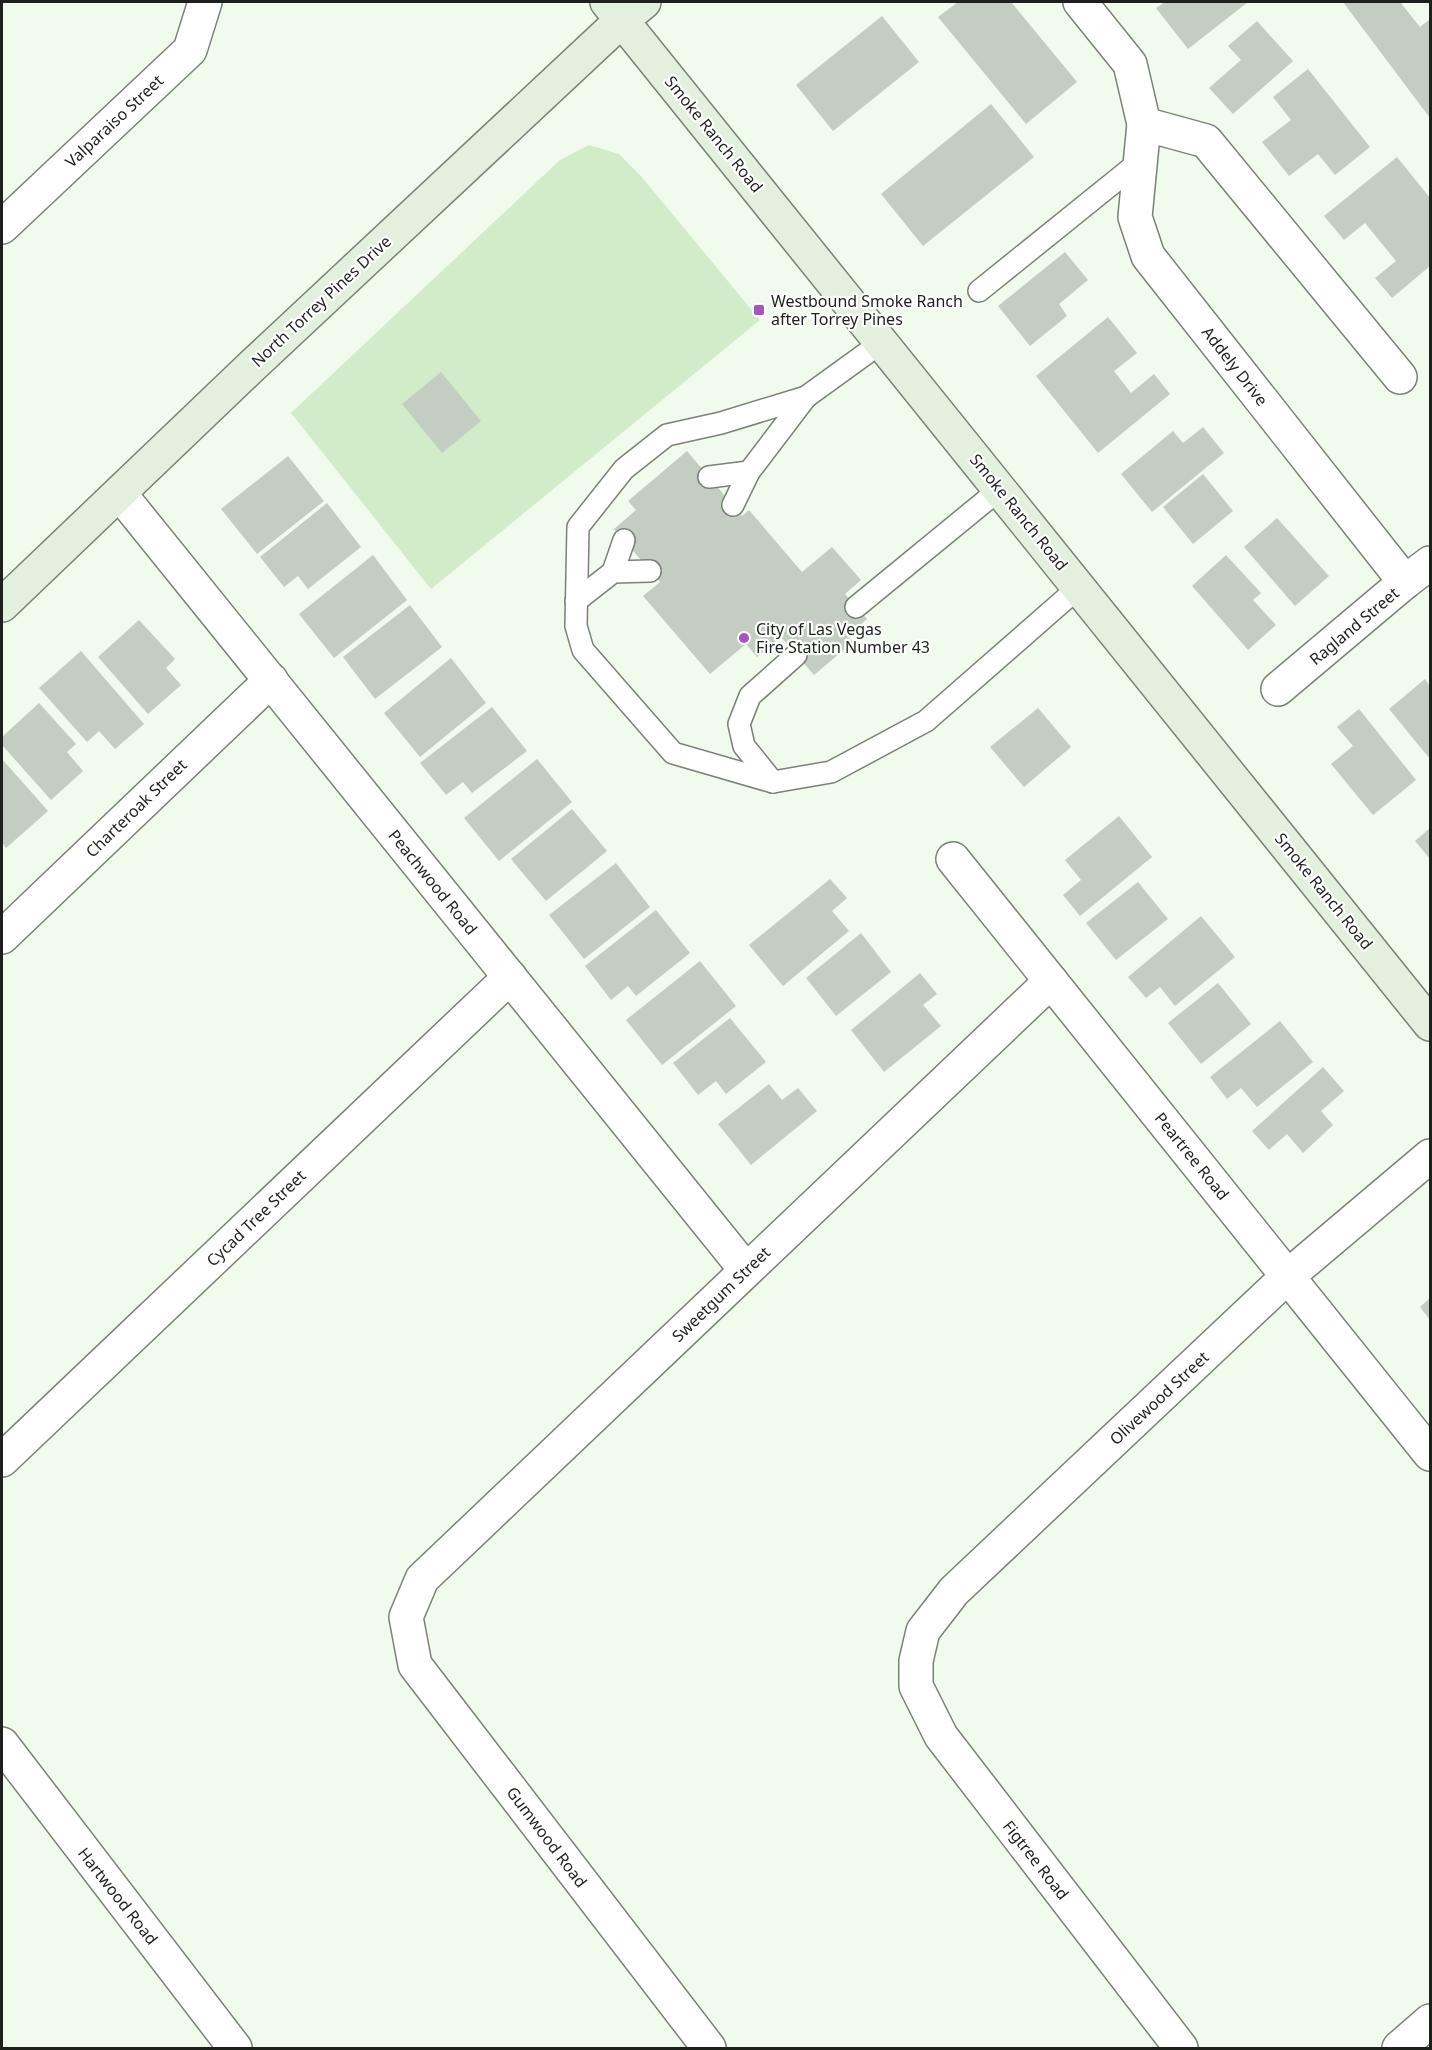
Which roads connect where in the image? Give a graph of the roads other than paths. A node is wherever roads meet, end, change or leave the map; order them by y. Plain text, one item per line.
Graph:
1 (205, 2) edge
2 (1080, 2) edge
3 (624, 8) edge
4 (1144, 124) junction
5 (1139, 162) junction
6 (2, 226) edge
7 (979, 291) dead end
8 (882, 342) junction
9 (1400, 377) dead end
10 (806, 397) junction
11 (749, 472) junction
12 (709, 477) dead end
13 (1000, 489) junction
14 (120, 494) junction
15 (733, 505) dead end
16 (624, 540) dead end
17 (650, 571) dead end
18 (613, 572) junction
19 (1418, 573) edge
20 (1080, 587) junction
21 (576, 601) junction
22 (2, 605) edge
23 (856, 607) dead end
24 (796, 655) dead end
25 (271, 680) junction
26 (1278, 689) dead end
27 (773, 782) junction
28 (953, 859) dead end
29 (2, 937) edge
30 (510, 977) junction
31 (1051, 981) junction
32 (1431, 1024) edge
33 (1431, 1156) edge
34 (746, 1270) junction
35 (1288, 1276) junction
36 (1431, 1454) edge
37 (2, 1460) edge
38 (406, 1617) joint
39 (916, 1661) joint
40 (2, 1744) edge
41 (1431, 2021) edge
42 (235, 2049) edge
43 (709, 2049) edge
44 (1181, 2049) edge
45 (1399, 2049) edge

1 - 6 street, Valparaiso Street
2 - 4 street, Addely Drive
3 - 8 main road, Smoke Ranch Road
3 - 14 main road, North Torrey Pines Drive
4 - 5 street, Addely Drive
4 - 9 street
5 - 7 lane
5 - 19 street, Addely Drive
8 - 10 lane
8 - 13 main road, Smoke Ranch Road
10 - 11 lane
10 - 21 lane
11 - 12 lane
11 - 15 lane
13 - 20 main road, Smoke Ranch Road
13 - 23 lane
14 - 22 main road, North Torrey Pines Drive
14 - 25 street, Peachwood Road
16 - 18 lane
17 - 18 lane
18 - 21 lane
19 - 26 street, Ragland Street
20 - 27 lane
20 - 32 main road, Smoke Ranch Road
21 - 27 lane
24 - 27 lane
25 - 29 street, Charteroak Street
25 - 30 street, Peachwood Road
28 - 31 street, Peartree Road
30 - 34 street, Peachwood Road
30 - 37 street, Cycad Tree Street
31 - 34 street, Sweetgum Street
31 - 35 street, Peartree Road
33 - 35 street, Olivewood Street
34 - 38 street, Sweetgum Street
35 - 36 street, Peartree Road
35 - 39 street, Olivewood Street
38 - 43 street, Gumwood Road
39 - 44 street, Figtree Road
40 - 42 street, Hartwood Road
41 - 45 street

